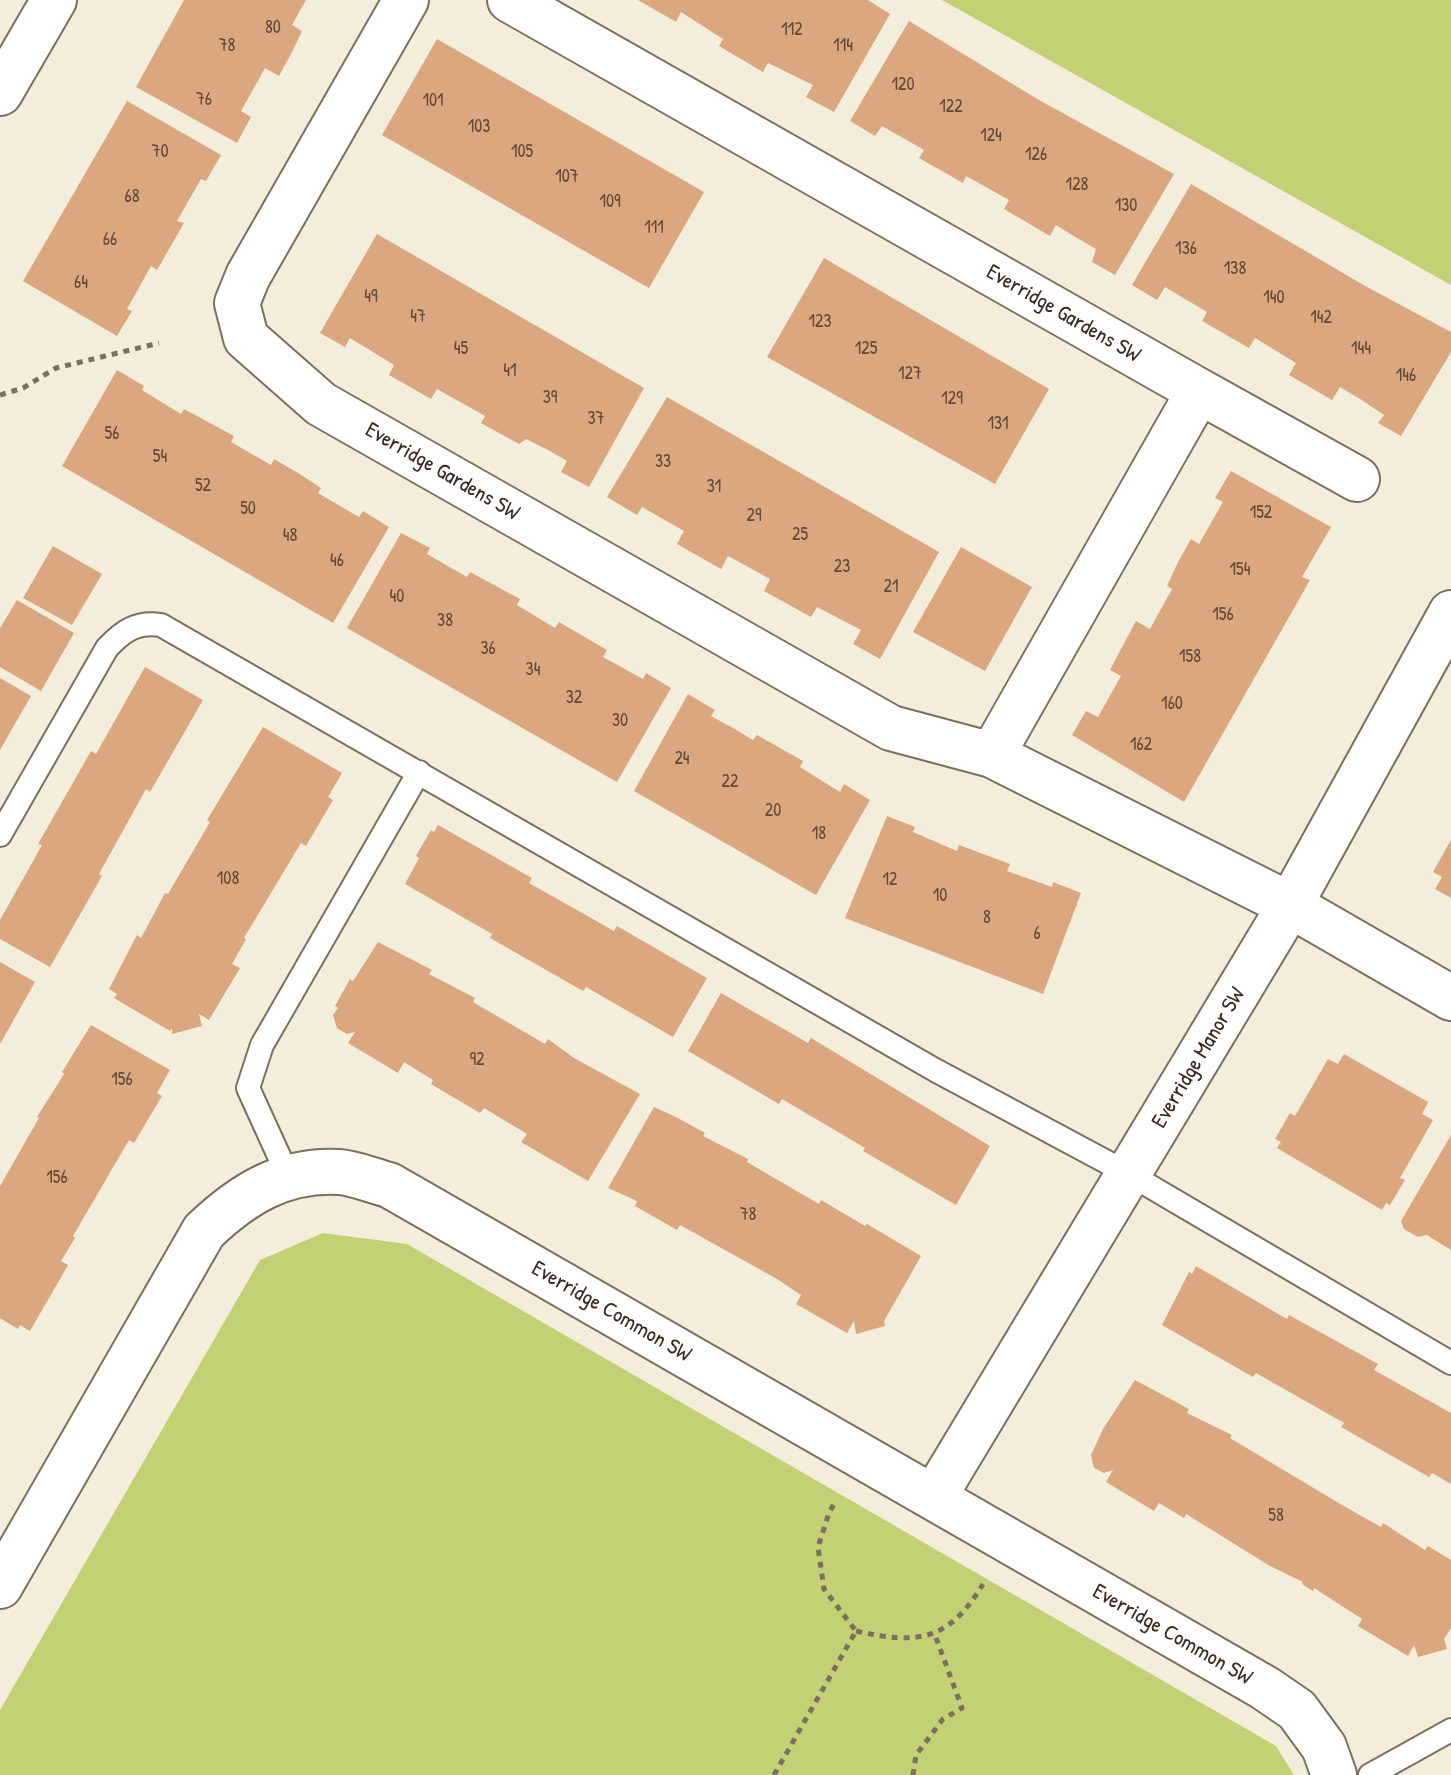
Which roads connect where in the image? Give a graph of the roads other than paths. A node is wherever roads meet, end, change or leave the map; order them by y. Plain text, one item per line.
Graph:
1 (54, 0) edge
2 (406, 0) edge
3 (510, 0) edge
4 (0, 93) edge
5 (1199, 391) junction
6 (1357, 479) dead end
7 (1451, 613) edge
8 (992, 755) junction
9 (419, 772) junction
10 (0, 835) edge
11 (1290, 905) junction
12 (1451, 998) edge
13 (1129, 1174) junction
14 (289, 1178) junction
15 (1451, 1363) edge
16 (934, 1497) junction
17 (0, 1586) edge
18 (1451, 1730) edge
19 (1334, 1775) edge
20 (1370, 1775) edge

1 - 4 street
2 - 8 street, Everridge Gardens SW
3 - 5 street, Everridge Gardens SW
5 - 6 street, Everridge Gardens SW
5 - 8 street
7 - 11 street, Everridge Manor SW
8 - 11 street, Everridge Gardens SW
9 - 10 lane
9 - 13 lane
9 - 14 lane
11 - 12 street, Everridge Gardens SW
11 - 13 street, Everridge Manor SW
13 - 15 lane
13 - 16 street, Everridge Manor SW
14 - 16 street, Everridge Common SW
14 - 17 street, Everridge Common SW
16 - 19 street, Everridge Common SW
18 - 20 lane

